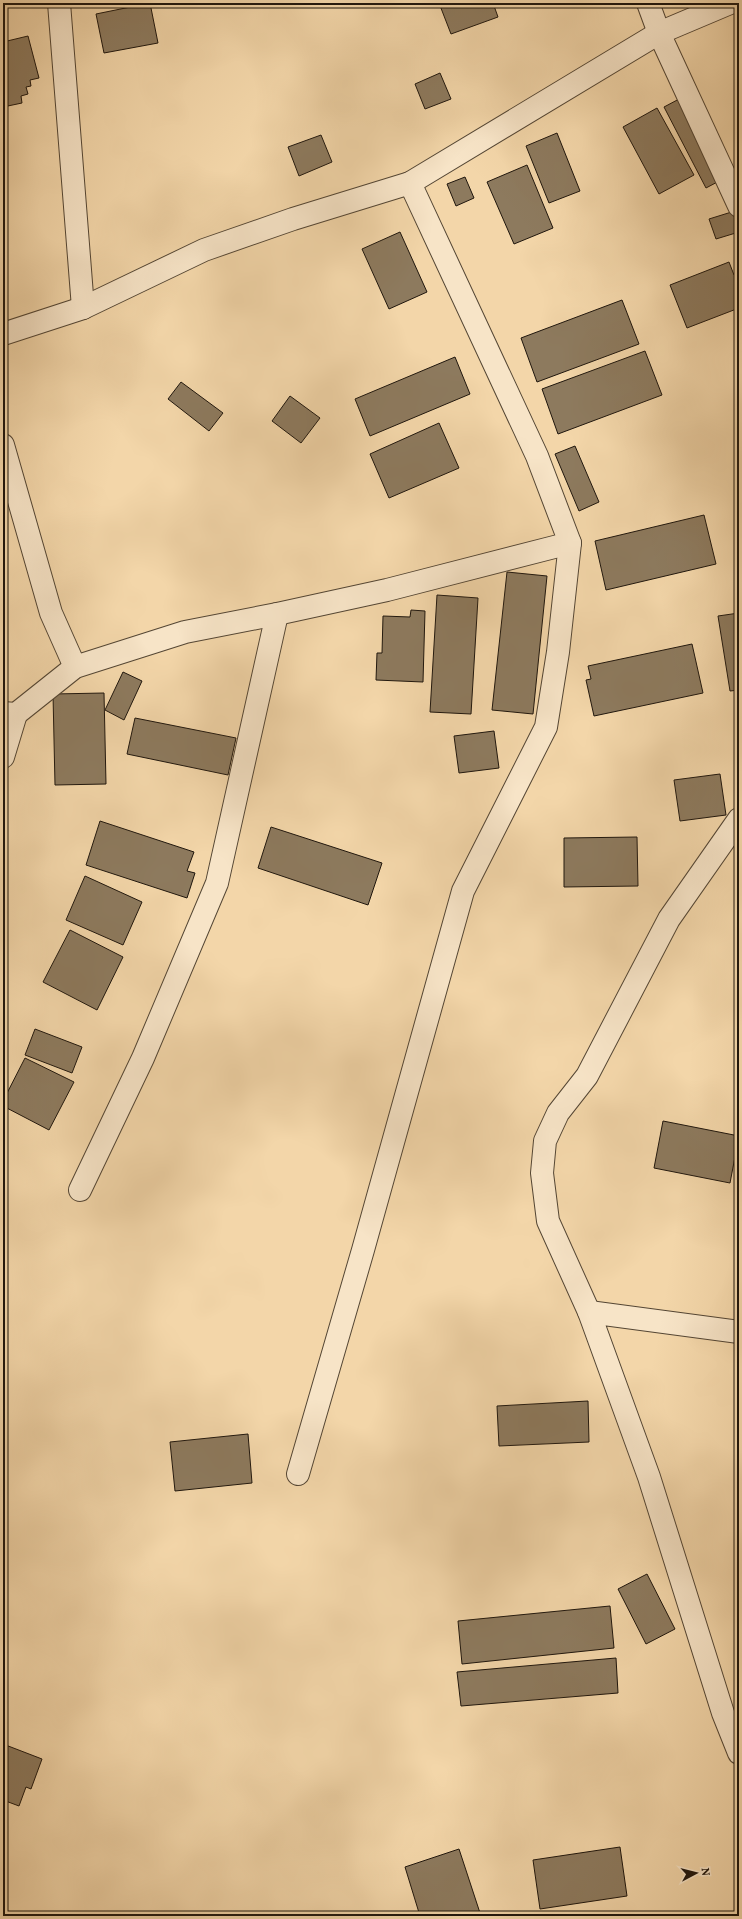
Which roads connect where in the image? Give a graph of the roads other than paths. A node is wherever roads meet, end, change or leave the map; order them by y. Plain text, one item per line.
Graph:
1 (59, 3) edge
2 (648, 3) edge
3 (730, 3) edge
4 (659, 33) junction
5 (410, 183) junction
6 (739, 206) edge
7 (83, 308) junction
8 (3, 334) edge
9 (3, 445) edge
10 (570, 543) junction
11 (277, 614) junction
12 (75, 667) junction
13 (10, 714) edge
14 (3, 757) edge
15 (739, 820) edge
16 (80, 1190) dead end
17 (589, 1312) junction
18 (739, 1332) edge
19 (298, 1474) dead end
20 (739, 1753) edge

1 - 7 street
2 - 4 street
3 - 4 street
4 - 5 street
4 - 6 street
5 - 7 street
5 - 10 street
7 - 8 street
9 - 12 street
10 - 11 street
10 - 19 street
11 - 12 street
11 - 16 street
12 - 13 street
13 - 14 street
15 - 17 street
17 - 18 street
17 - 20 street

